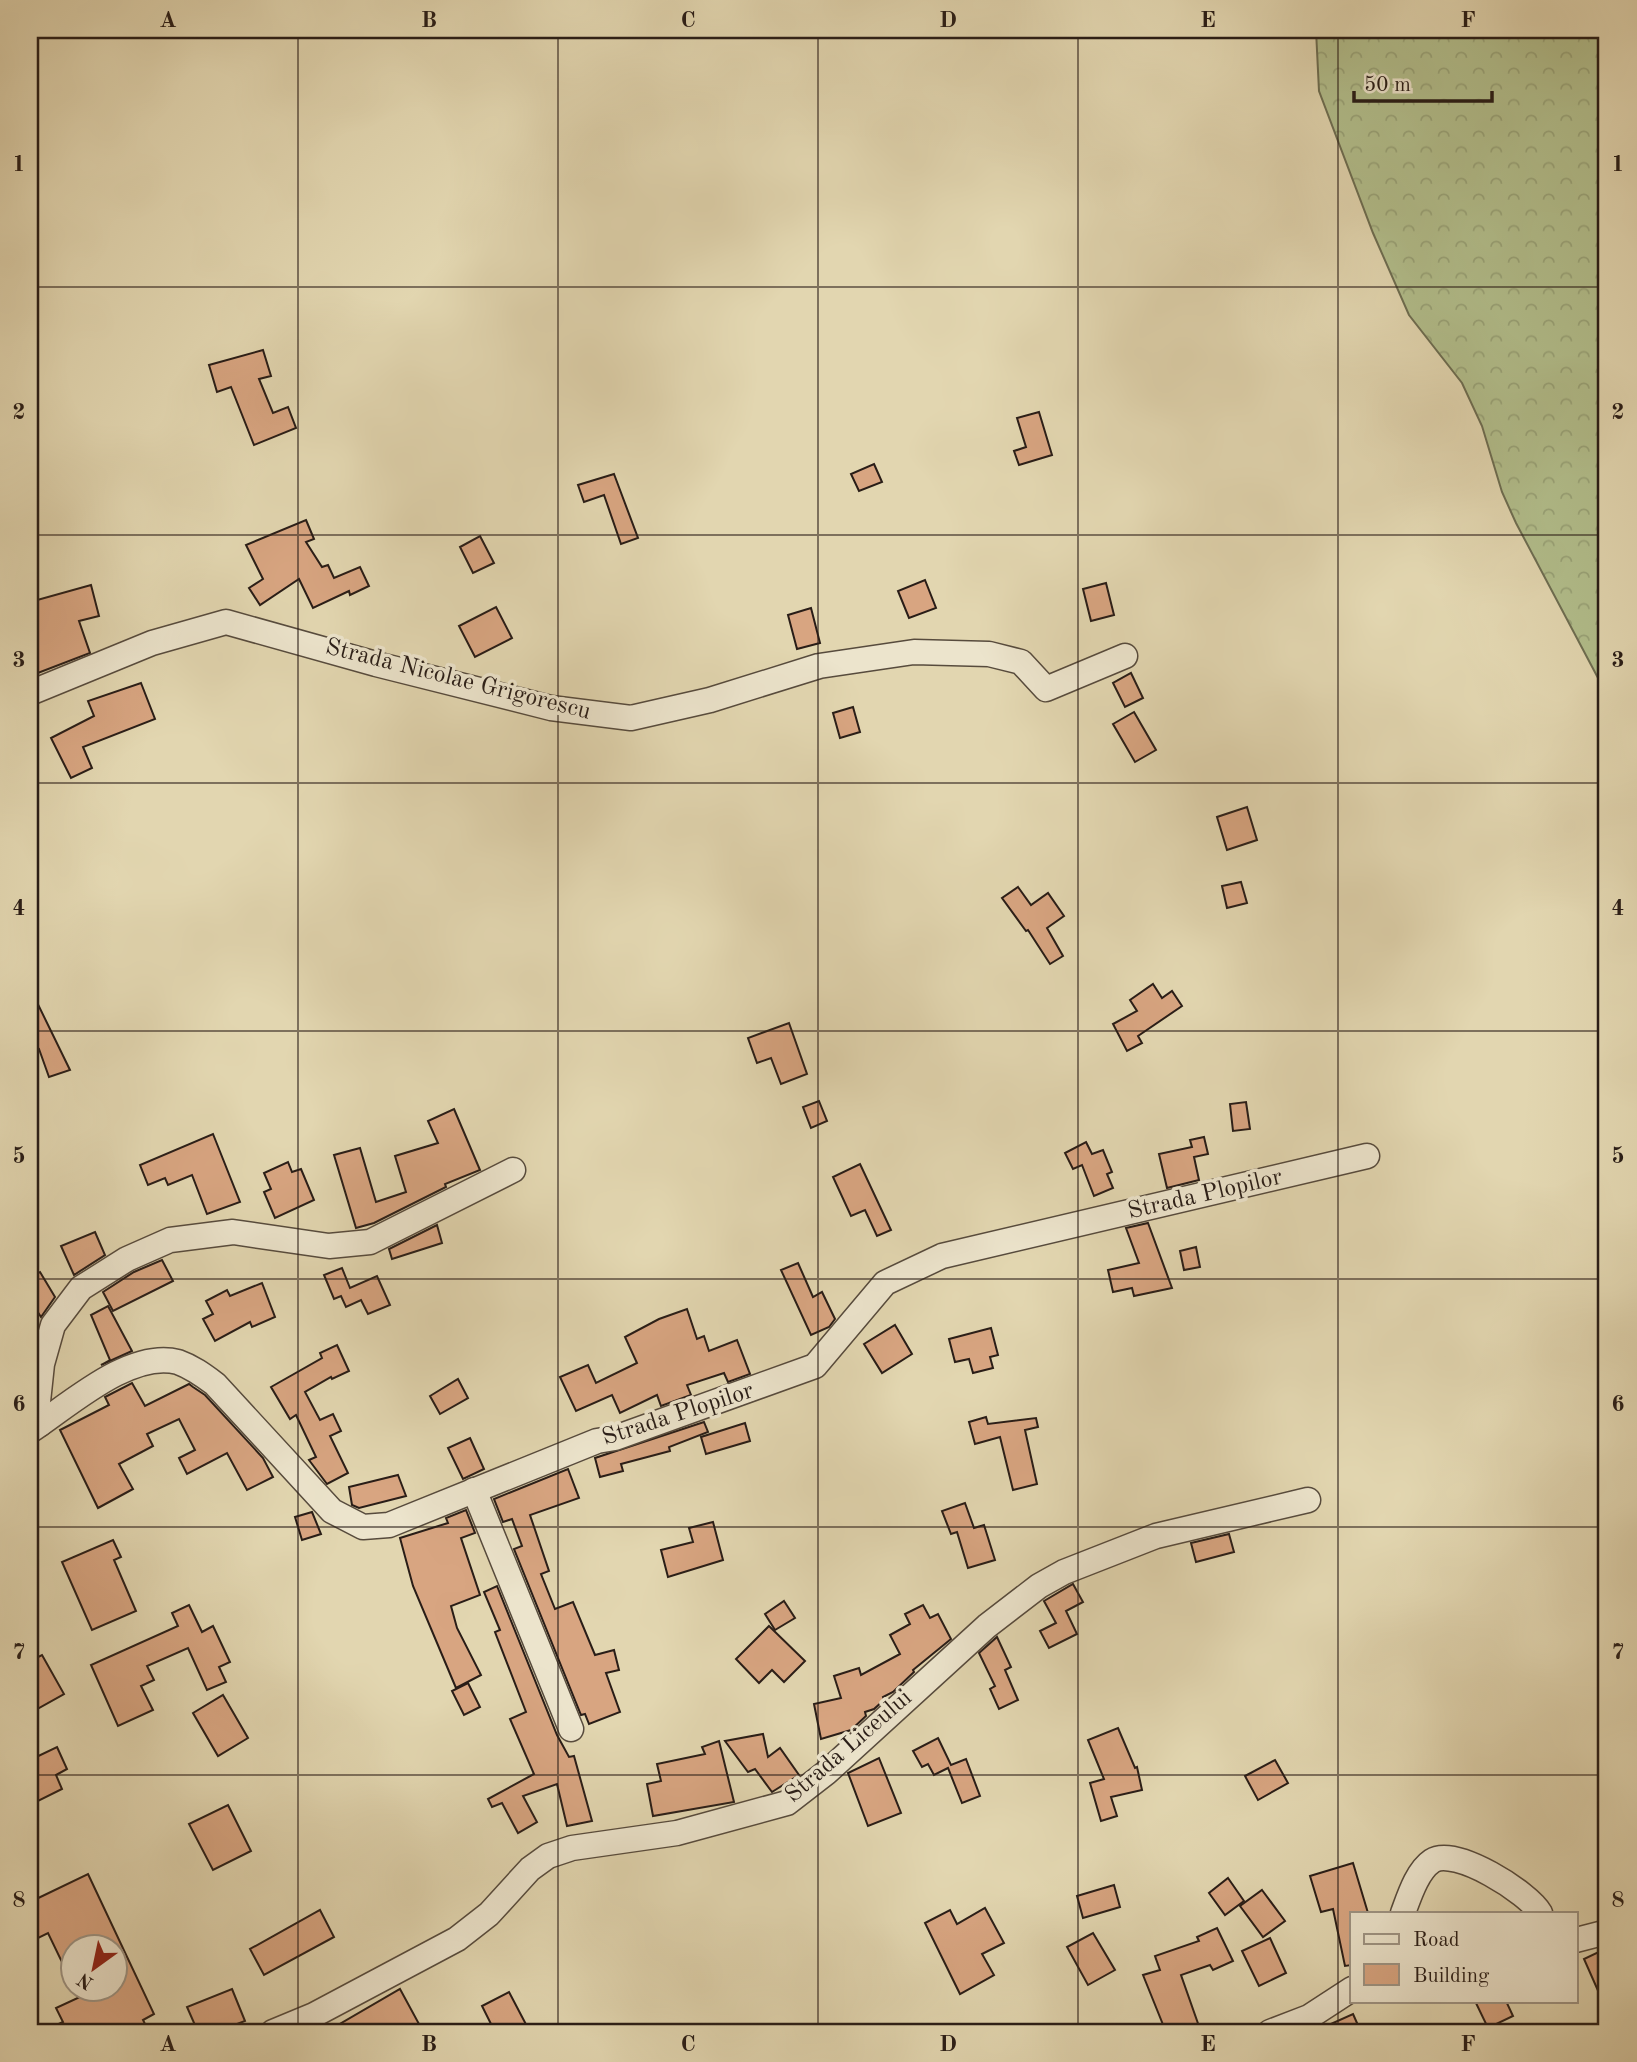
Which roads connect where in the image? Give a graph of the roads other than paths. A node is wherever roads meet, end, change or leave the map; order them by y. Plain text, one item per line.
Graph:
1 (1125, 656) dead end
2 (30, 693) edge
3 (1367, 1156) dead end
4 (513, 1170) dead end
5 (35, 1428) edge
6 (474, 1490) junction
7 (1308, 1500) dead end
8 (571, 1729) dead end
9 (1404, 1912) edge
10 (1540, 1912) edge
11 (1607, 1932) edge
12 (1578, 1939) edge
13 (1350, 1991) edge
14 (1313, 2024) edge
15 (273, 2032) edge
16 (1270, 2032) edge

1 - 2 street, Strada Nicolae Grigorescu
3 - 6 street, Strada Plopilor
4 - 5 street
5 - 6 street, Strada Plopilor
6 - 8 street
7 - 15 street, Strada Liceului
9 - 10 street
11 - 12 street
13 - 14 street
14 - 16 street

